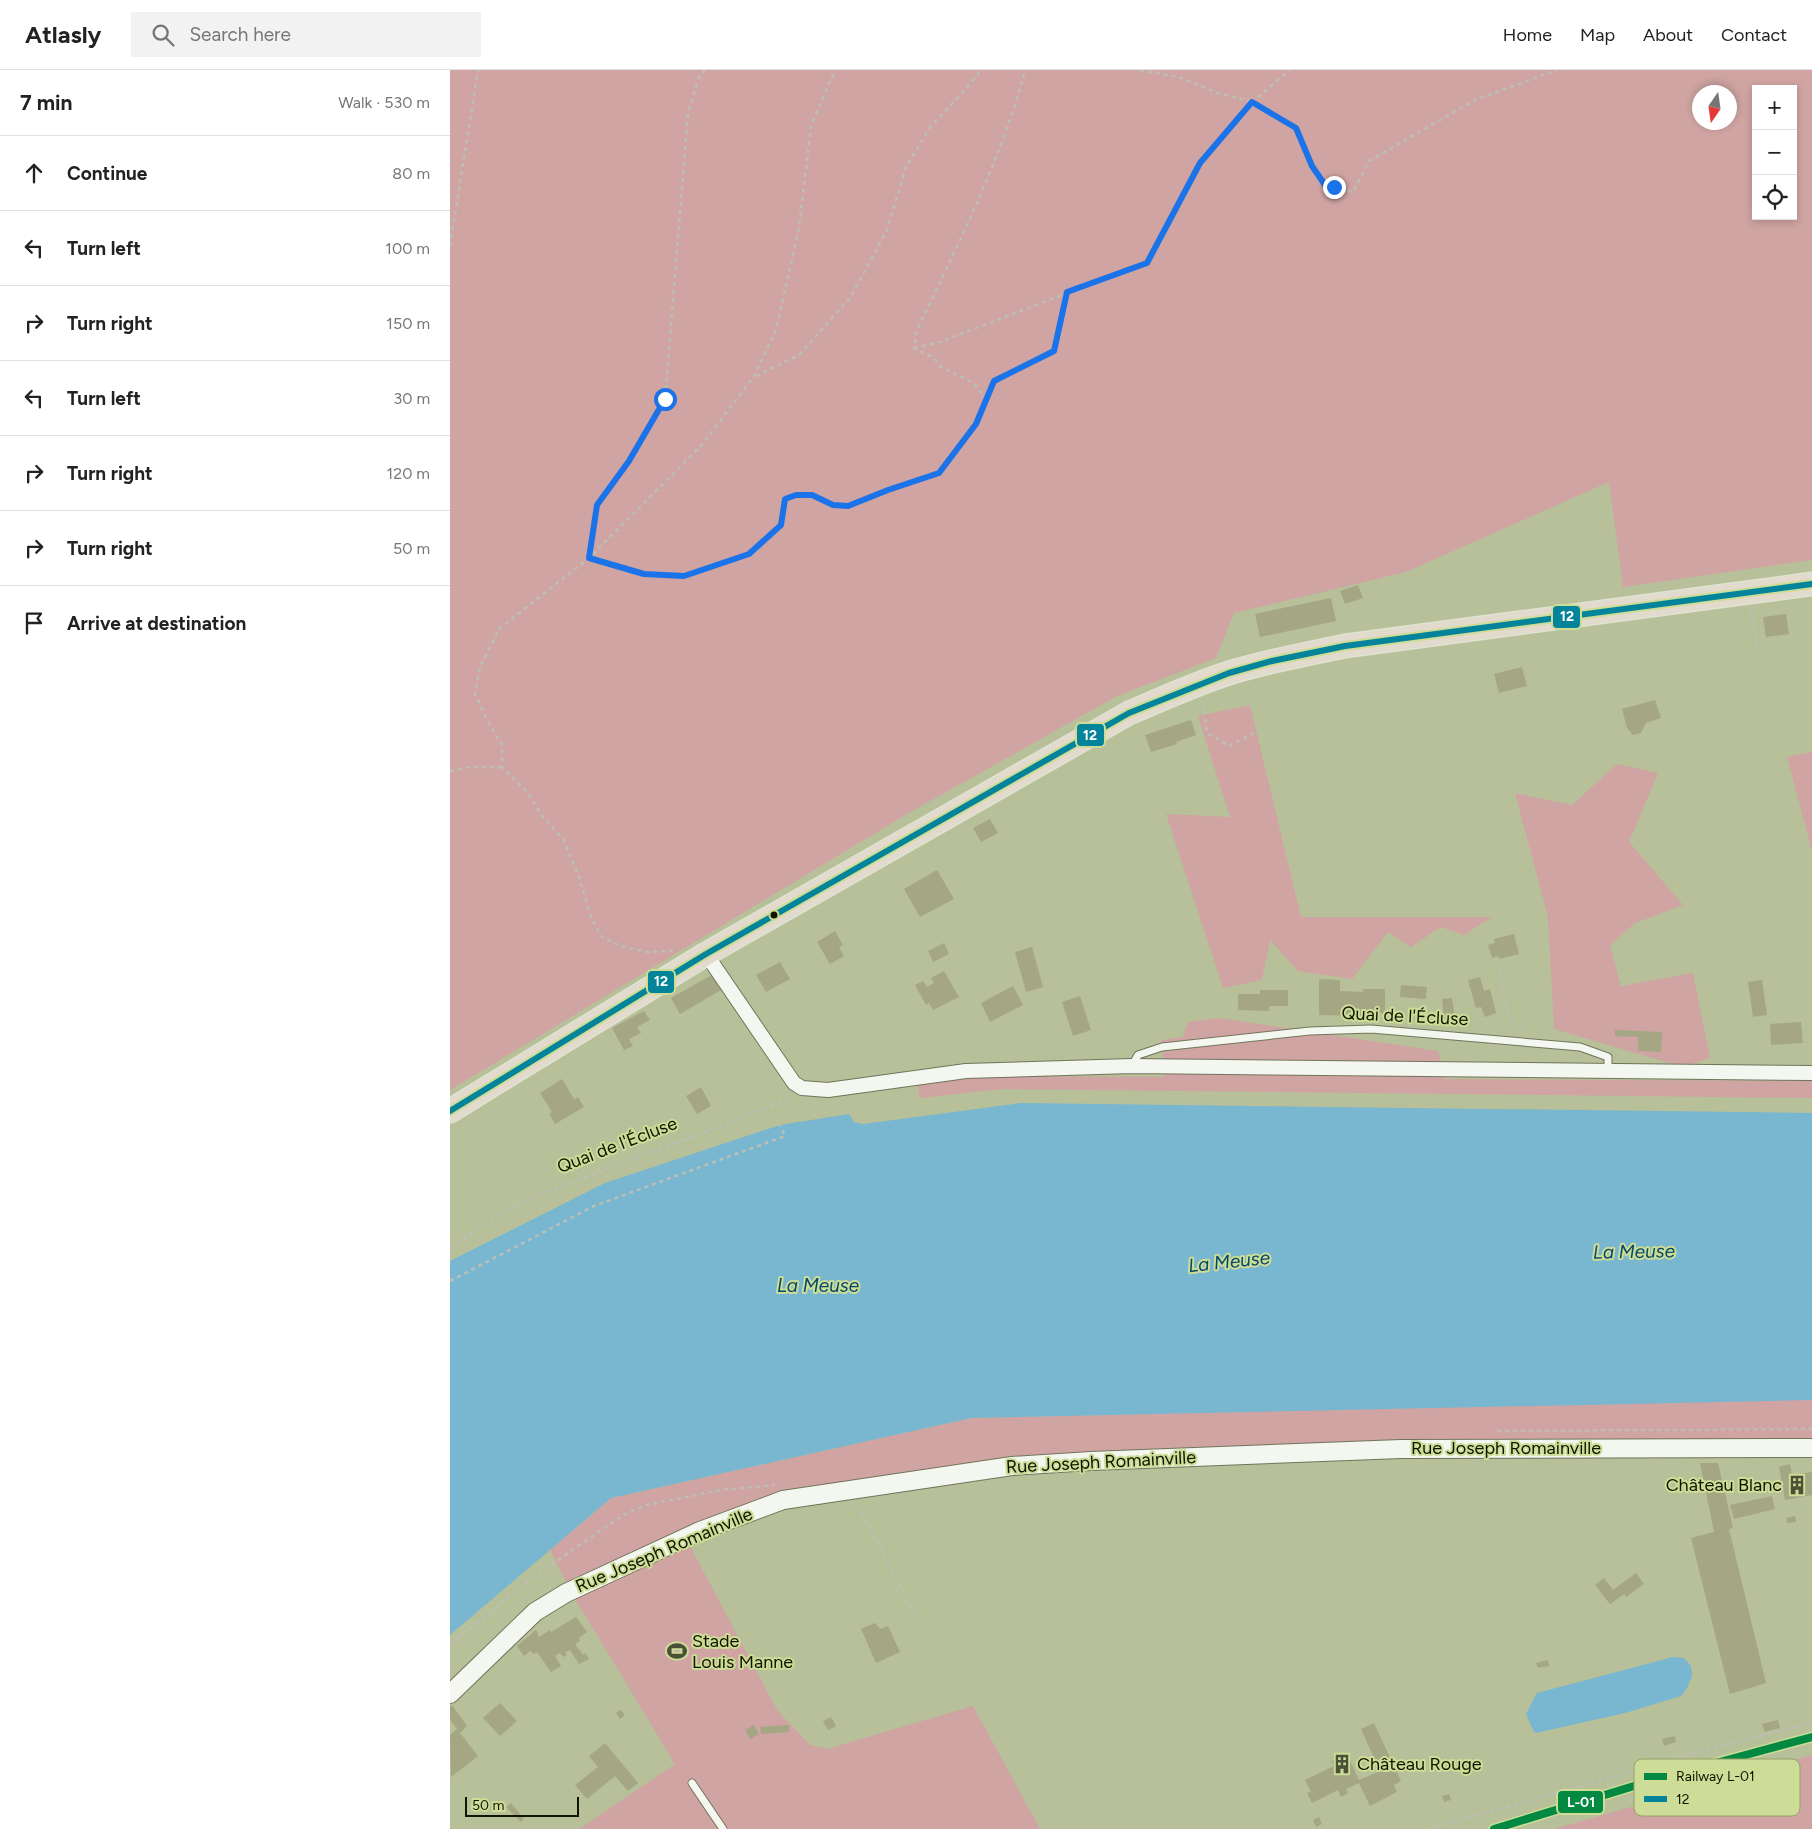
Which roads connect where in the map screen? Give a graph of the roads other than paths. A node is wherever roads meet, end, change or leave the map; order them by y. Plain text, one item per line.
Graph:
1 (1812, 584) edge
2 (706, 954) junction
3 (1132, 1066) junction
4 (1608, 1071) junction
5 (1812, 1073) edge
6 (450, 1111) edge
7 (1812, 1448) edge
8 (450, 1694) edge
9 (692, 1784) dead end
10 (723, 1829) edge

1 - 2 main road
2 - 3 street
2 - 6 main road
3 - 4 street
3 - 4 lane, Quai de l'Écluse
4 - 5 street
7 - 8 street, Rue Joseph Romainville
9 - 10 lane

